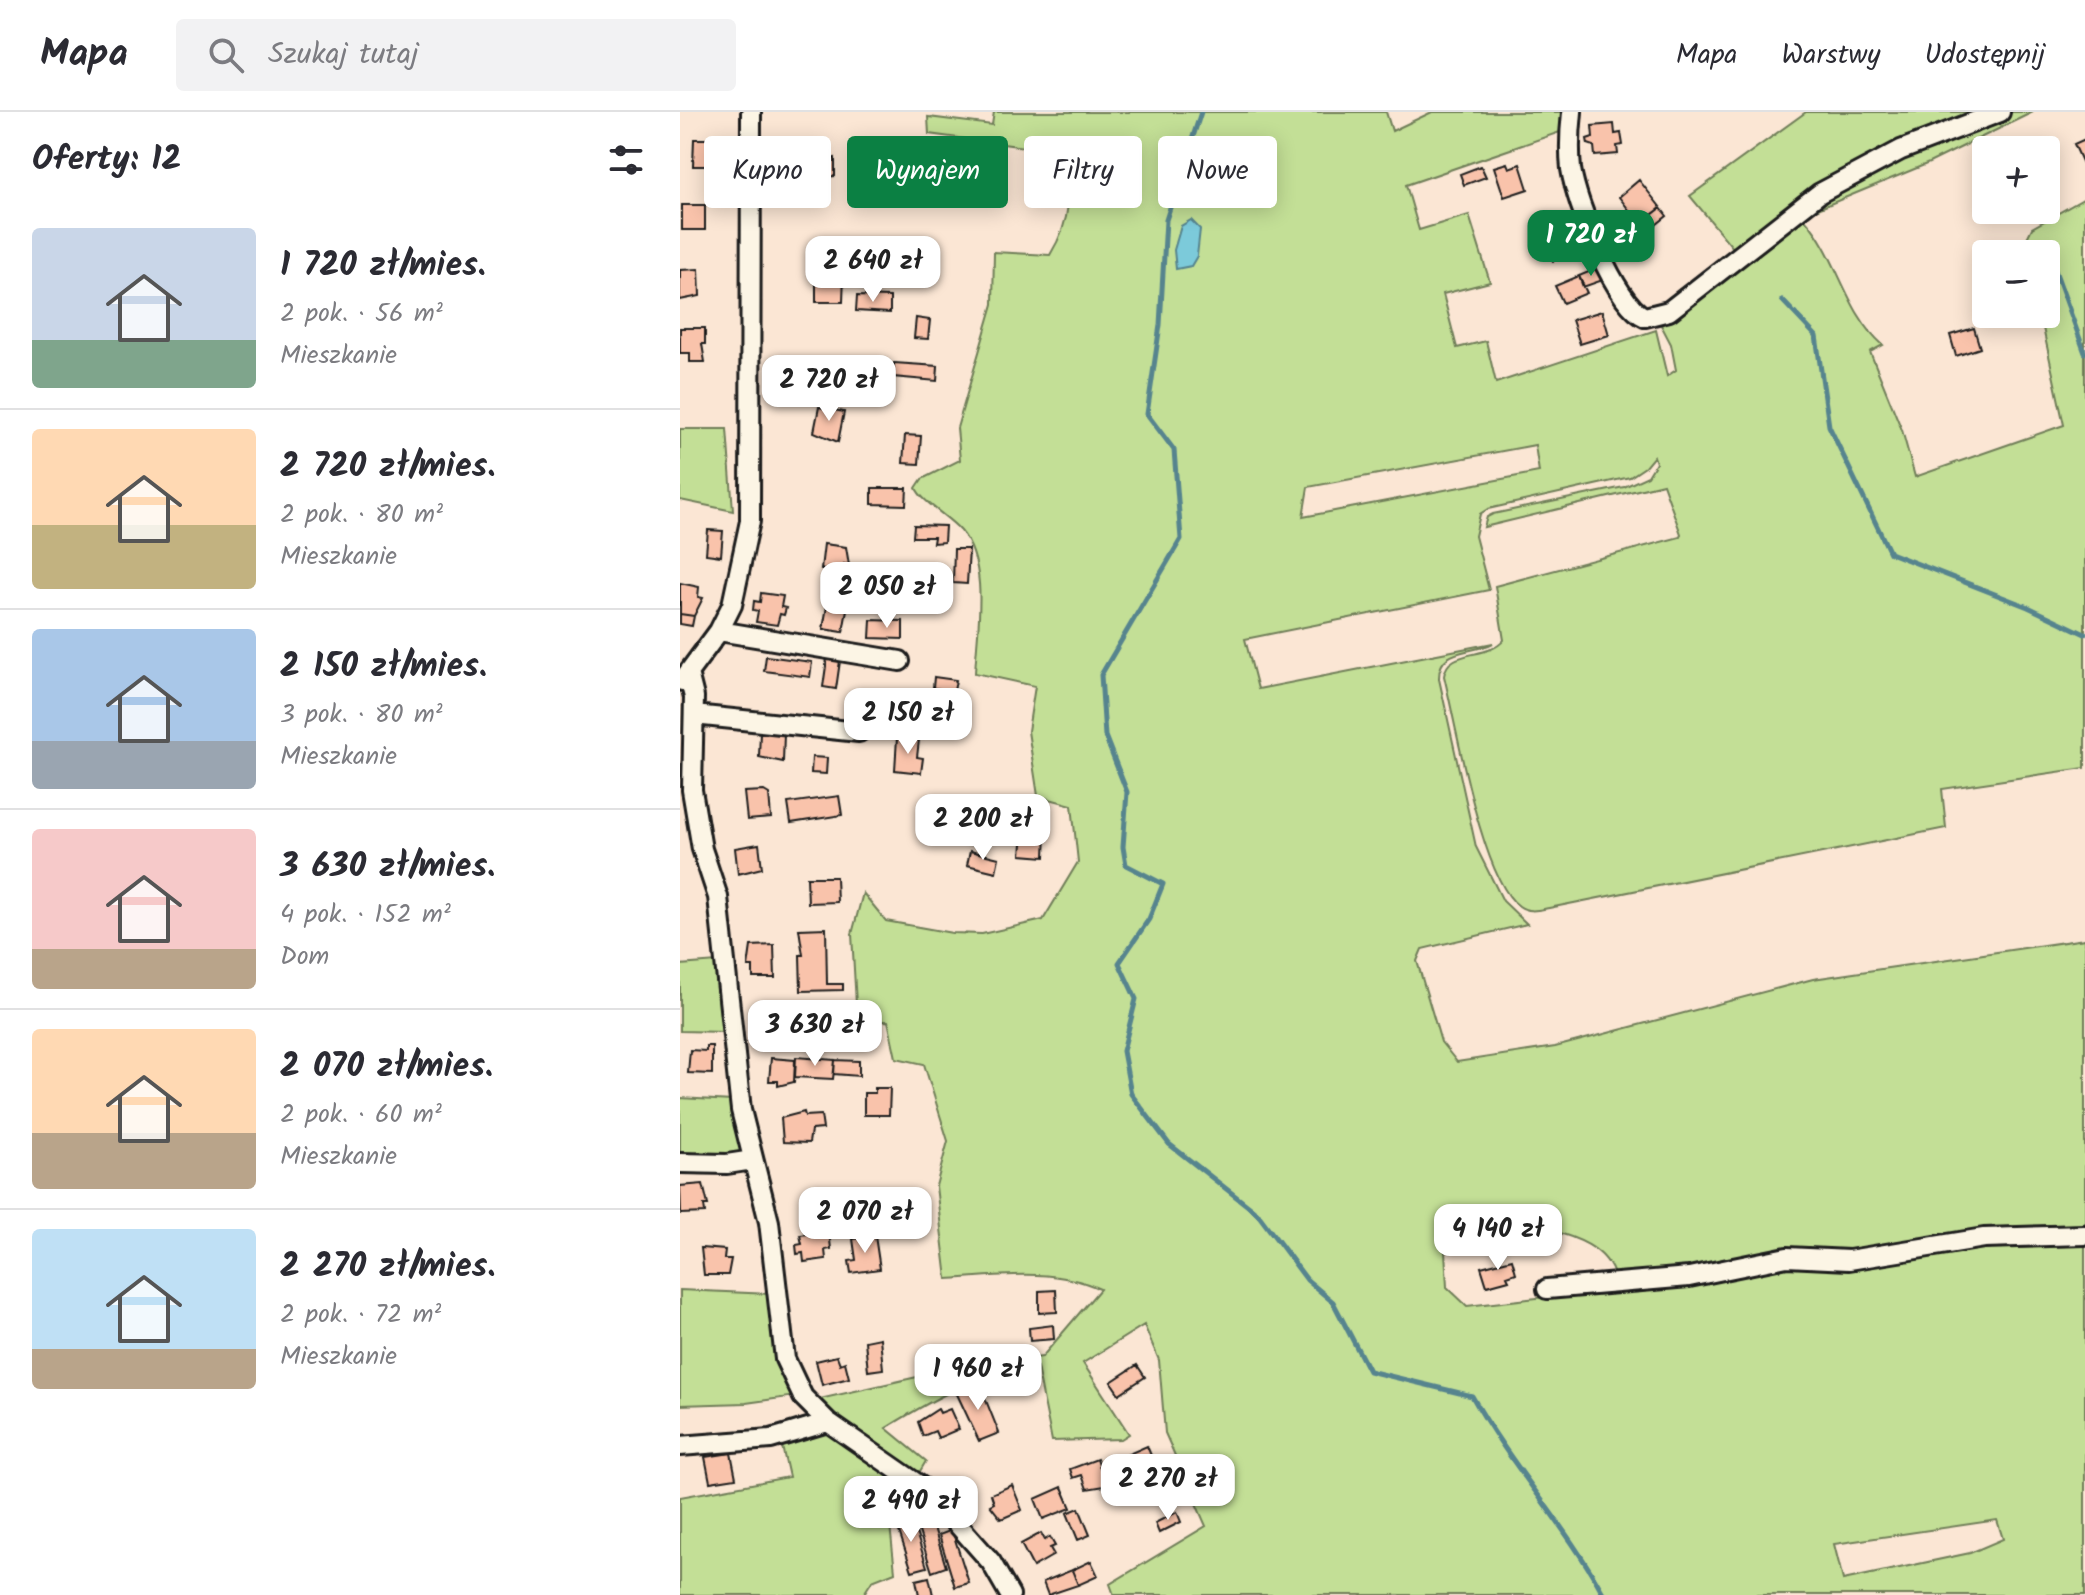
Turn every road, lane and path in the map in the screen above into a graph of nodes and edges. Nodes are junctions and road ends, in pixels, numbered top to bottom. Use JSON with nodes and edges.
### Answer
{"nodes":[{"id":1,"x":751,"y":112,"type":"edge"},
{"id":2,"x":1572,"y":112,"type":"edge"},
{"id":3,"x":2000,"y":112,"type":"edge"},
{"id":4,"x":719,"y":631,"type":"junction"},
{"id":5,"x":900,"y":661,"type":"dead end"},
{"id":6,"x":684,"y":678,"type":"edge"},
{"id":7,"x":694,"y":715,"type":"junction"},
{"id":8,"x":859,"y":732,"type":"dead end"},
{"id":9,"x":753,"y":1160,"type":"junction"},
{"id":10,"x":680,"y":1163,"type":"edge"},
{"id":11,"x":2085,"y":1235,"type":"edge"},
{"id":12,"x":1547,"y":1289,"type":"dead end"},
{"id":13,"x":828,"y":1422,"type":"junction"},
{"id":14,"x":680,"y":1446,"type":"edge"},
{"id":15,"x":1010,"y":1595,"type":"edge"}],
"edges":[{"from":1,"to":4,"type":"street"},
{"from":2,"to":3,"type":"street"},
{"from":4,"to":5,"type":"street"},
{"from":4,"to":6,"type":"street"},
{"from":6,"to":7,"type":"street"},
{"from":7,"to":8,"type":"street"},
{"from":7,"to":9,"type":"street"},
{"from":9,"to":10,"type":"street"},
{"from":9,"to":13,"type":"street"},
{"from":11,"to":12,"type":"street"},
{"from":13,"to":14,"type":"street"},
{"from":13,"to":15,"type":"street"}]}
